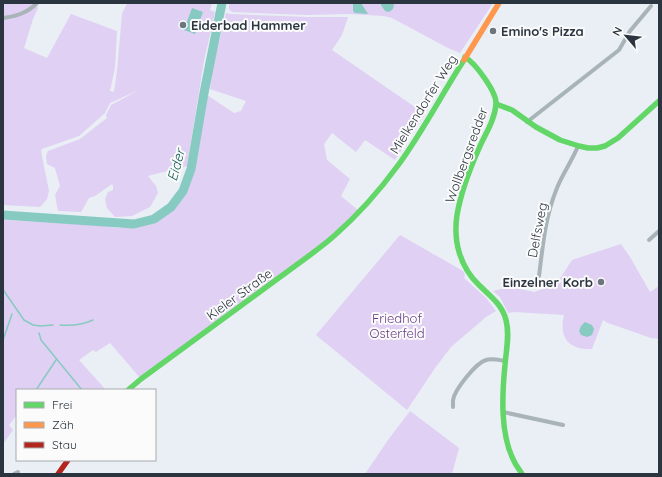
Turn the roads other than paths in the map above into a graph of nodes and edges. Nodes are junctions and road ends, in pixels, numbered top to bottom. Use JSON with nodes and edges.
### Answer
{"nodes":[{"id":1,"x":37,"y":3,"type":"edge"},
{"id":2,"x":498,"y":3,"type":"edge"},
{"id":3,"x":651,"y":6,"type":"dead end"},
{"id":4,"x":3,"y":18,"type":"edge"},
{"id":5,"x":465,"y":58,"type":"junction"},
{"id":6,"x":659,"y":101,"type":"edge"},
{"id":7,"x":496,"y":104,"type":"junction"},
{"id":8,"x":527,"y":122,"type":"junction"},
{"id":9,"x":578,"y":146,"type":"junction"},
{"id":10,"x":359,"y":211,"type":"joint"},
{"id":11,"x":659,"y":232,"type":"edge"},
{"id":12,"x":649,"y":240,"type":"dead end"},
{"id":13,"x":539,"y":276,"type":"dead end"},
{"id":14,"x":505,"y":361,"type":"junction"},
{"id":15,"x":129,"y":389,"type":"edge"},
{"id":16,"x":453,"y":406,"type":"dead end"},
{"id":17,"x":503,"y":412,"type":"junction"},
{"id":18,"x":563,"y":425,"type":"dead end"},
{"id":19,"x":67,"y":461,"type":"edge"},
{"id":20,"x":58,"y":474,"type":"edge"},
{"id":21,"x":522,"y":474,"type":"edge"}],
"edges":[{"from":1,"to":4,"type":"street"},
{"from":2,"to":5,"type":"street","name":"Mielkendorfer Weg"},
{"from":3,"to":8,"type":"street"},
{"from":5,"to":7,"type":"street"},
{"from":5,"to":10,"type":"street","name":"Mielkendorfer Weg"},
{"from":6,"to":9,"type":"street"},
{"from":7,"to":8,"type":"street"},
{"from":7,"to":14,"type":"street","name":"Wollbergsredder"},
{"from":8,"to":9,"type":"street"},
{"from":9,"to":13,"type":"street","name":"Delfsweg"},
{"from":10,"to":15,"type":"street","name":"Kieler Straße"},
{"from":11,"to":12,"type":"street"},
{"from":14,"to":16,"type":"street"},
{"from":14,"to":17,"type":"street","name":"Wollbergsredder"},
{"from":17,"to":18,"type":"street"},
{"from":17,"to":21,"type":"street","name":"Wollbergsredder"},
{"from":19,"to":20,"type":"street"}]}
